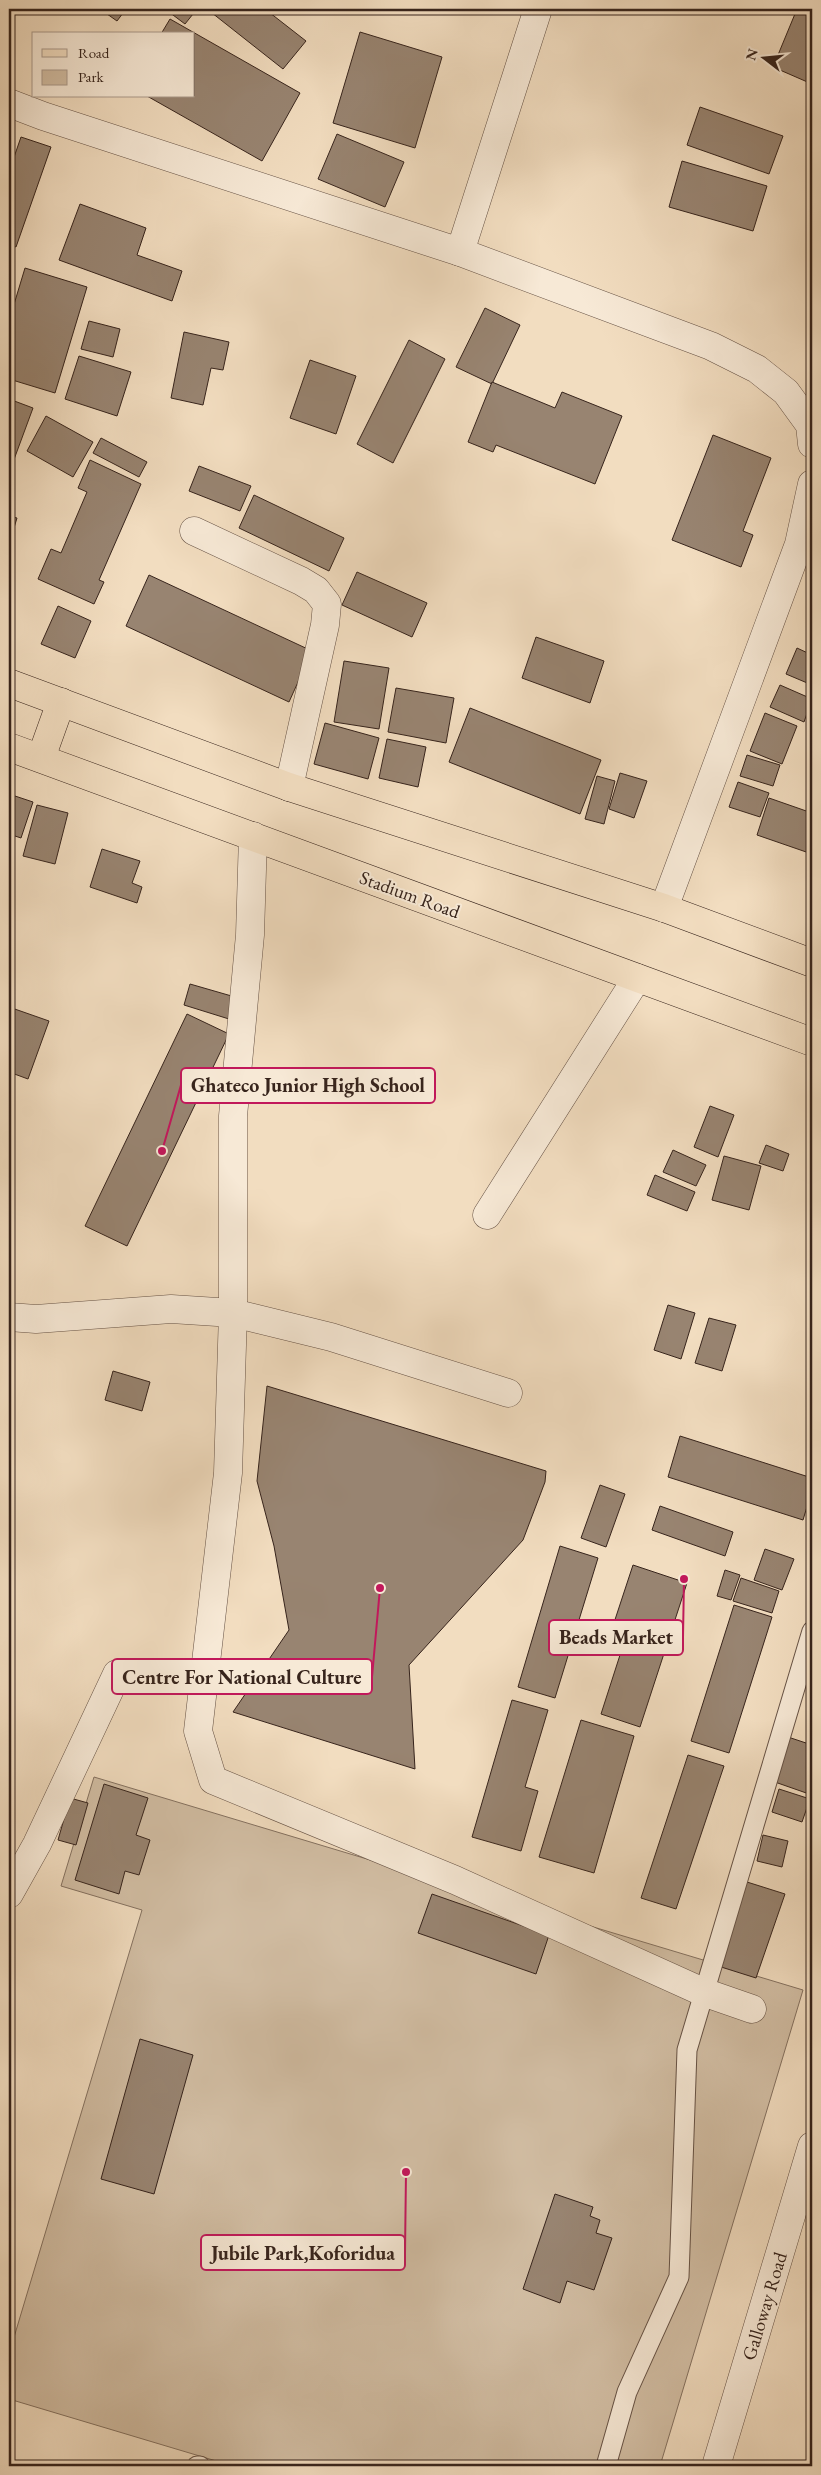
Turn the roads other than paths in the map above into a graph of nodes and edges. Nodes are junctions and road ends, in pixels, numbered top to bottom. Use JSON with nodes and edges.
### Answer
{"nodes":[{"id":1,"x":538,"y":9,"type":"edge"},
{"id":2,"x":9,"y":103,"type":"edge"},
{"id":3,"x":460,"y":252,"type":"junction"},
{"id":4,"x":812,"y":444,"type":"edge"},
{"id":5,"x":812,"y":484,"type":"edge"},
{"id":6,"x":194,"y":531,"type":"dead end"},
{"id":7,"x":9,"y":683,"type":"edge"},
{"id":8,"x":61,"y":702,"type":"junction"},
{"id":9,"x":9,"y":747,"type":"edge"},
{"id":10,"x":41,"y":758,"type":"junction"},
{"id":11,"x":289,"y":787,"type":"junction"},
{"id":12,"x":253,"y":836,"type":"junction"},
{"id":13,"x":664,"y":908,"type":"junction"},
{"id":14,"x":812,"y":963,"type":"edge"},
{"id":15,"x":637,"y":978,"type":"junction"},
{"id":16,"x":812,"y":1042,"type":"edge"},
{"id":17,"x":487,"y":1215,"type":"dead end"},
{"id":18,"x":233,"y":1314,"type":"junction"},
{"id":19,"x":9,"y":1317,"type":"edge"},
{"id":20,"x":508,"y":1393,"type":"dead end"},
{"id":21,"x":812,"y":1631,"type":"edge"},
{"id":22,"x":117,"y":1674,"type":"dead end"},
{"id":23,"x":9,"y":1894,"type":"edge"},
{"id":24,"x":704,"y":1992,"type":"junction"},
{"id":25,"x":752,"y":2009,"type":"dead end"},
{"id":26,"x":812,"y":2146,"type":"edge"},
{"id":27,"x":606,"y":2466,"type":"edge"},
{"id":28,"x":716,"y":2466,"type":"edge"}],
"edges":[{"from":1,"to":3,"type":"street"},
{"from":2,"to":3,"type":"street"},
{"from":3,"to":4,"type":"street"},
{"from":5,"to":13,"type":"street"},
{"from":6,"to":11,"type":"street"},
{"from":7,"to":8,"type":"main road"},
{"from":8,"to":10,"type":"main road"},
{"from":8,"to":11,"type":"main road"},
{"from":9,"to":10,"type":"main road","name":"Stadium Road"},
{"from":10,"to":12,"type":"main road","name":"Stadium Road"},
{"from":11,"to":13,"type":"main road"},
{"from":12,"to":15,"type":"main road","name":"Stadium Road"},
{"from":12,"to":18,"type":"street"},
{"from":13,"to":14,"type":"main road"},
{"from":15,"to":16,"type":"main road","name":"Stadium Road"},
{"from":15,"to":17,"type":"street"},
{"from":18,"to":19,"type":"street"},
{"from":18,"to":20,"type":"street"},
{"from":18,"to":24,"type":"street"},
{"from":21,"to":24,"type":"lane"},
{"from":22,"to":23,"type":"street"},
{"from":24,"to":25,"type":"street"},
{"from":24,"to":27,"type":"lane"},
{"from":26,"to":28,"type":"street","name":"Galloway Road"}]}
